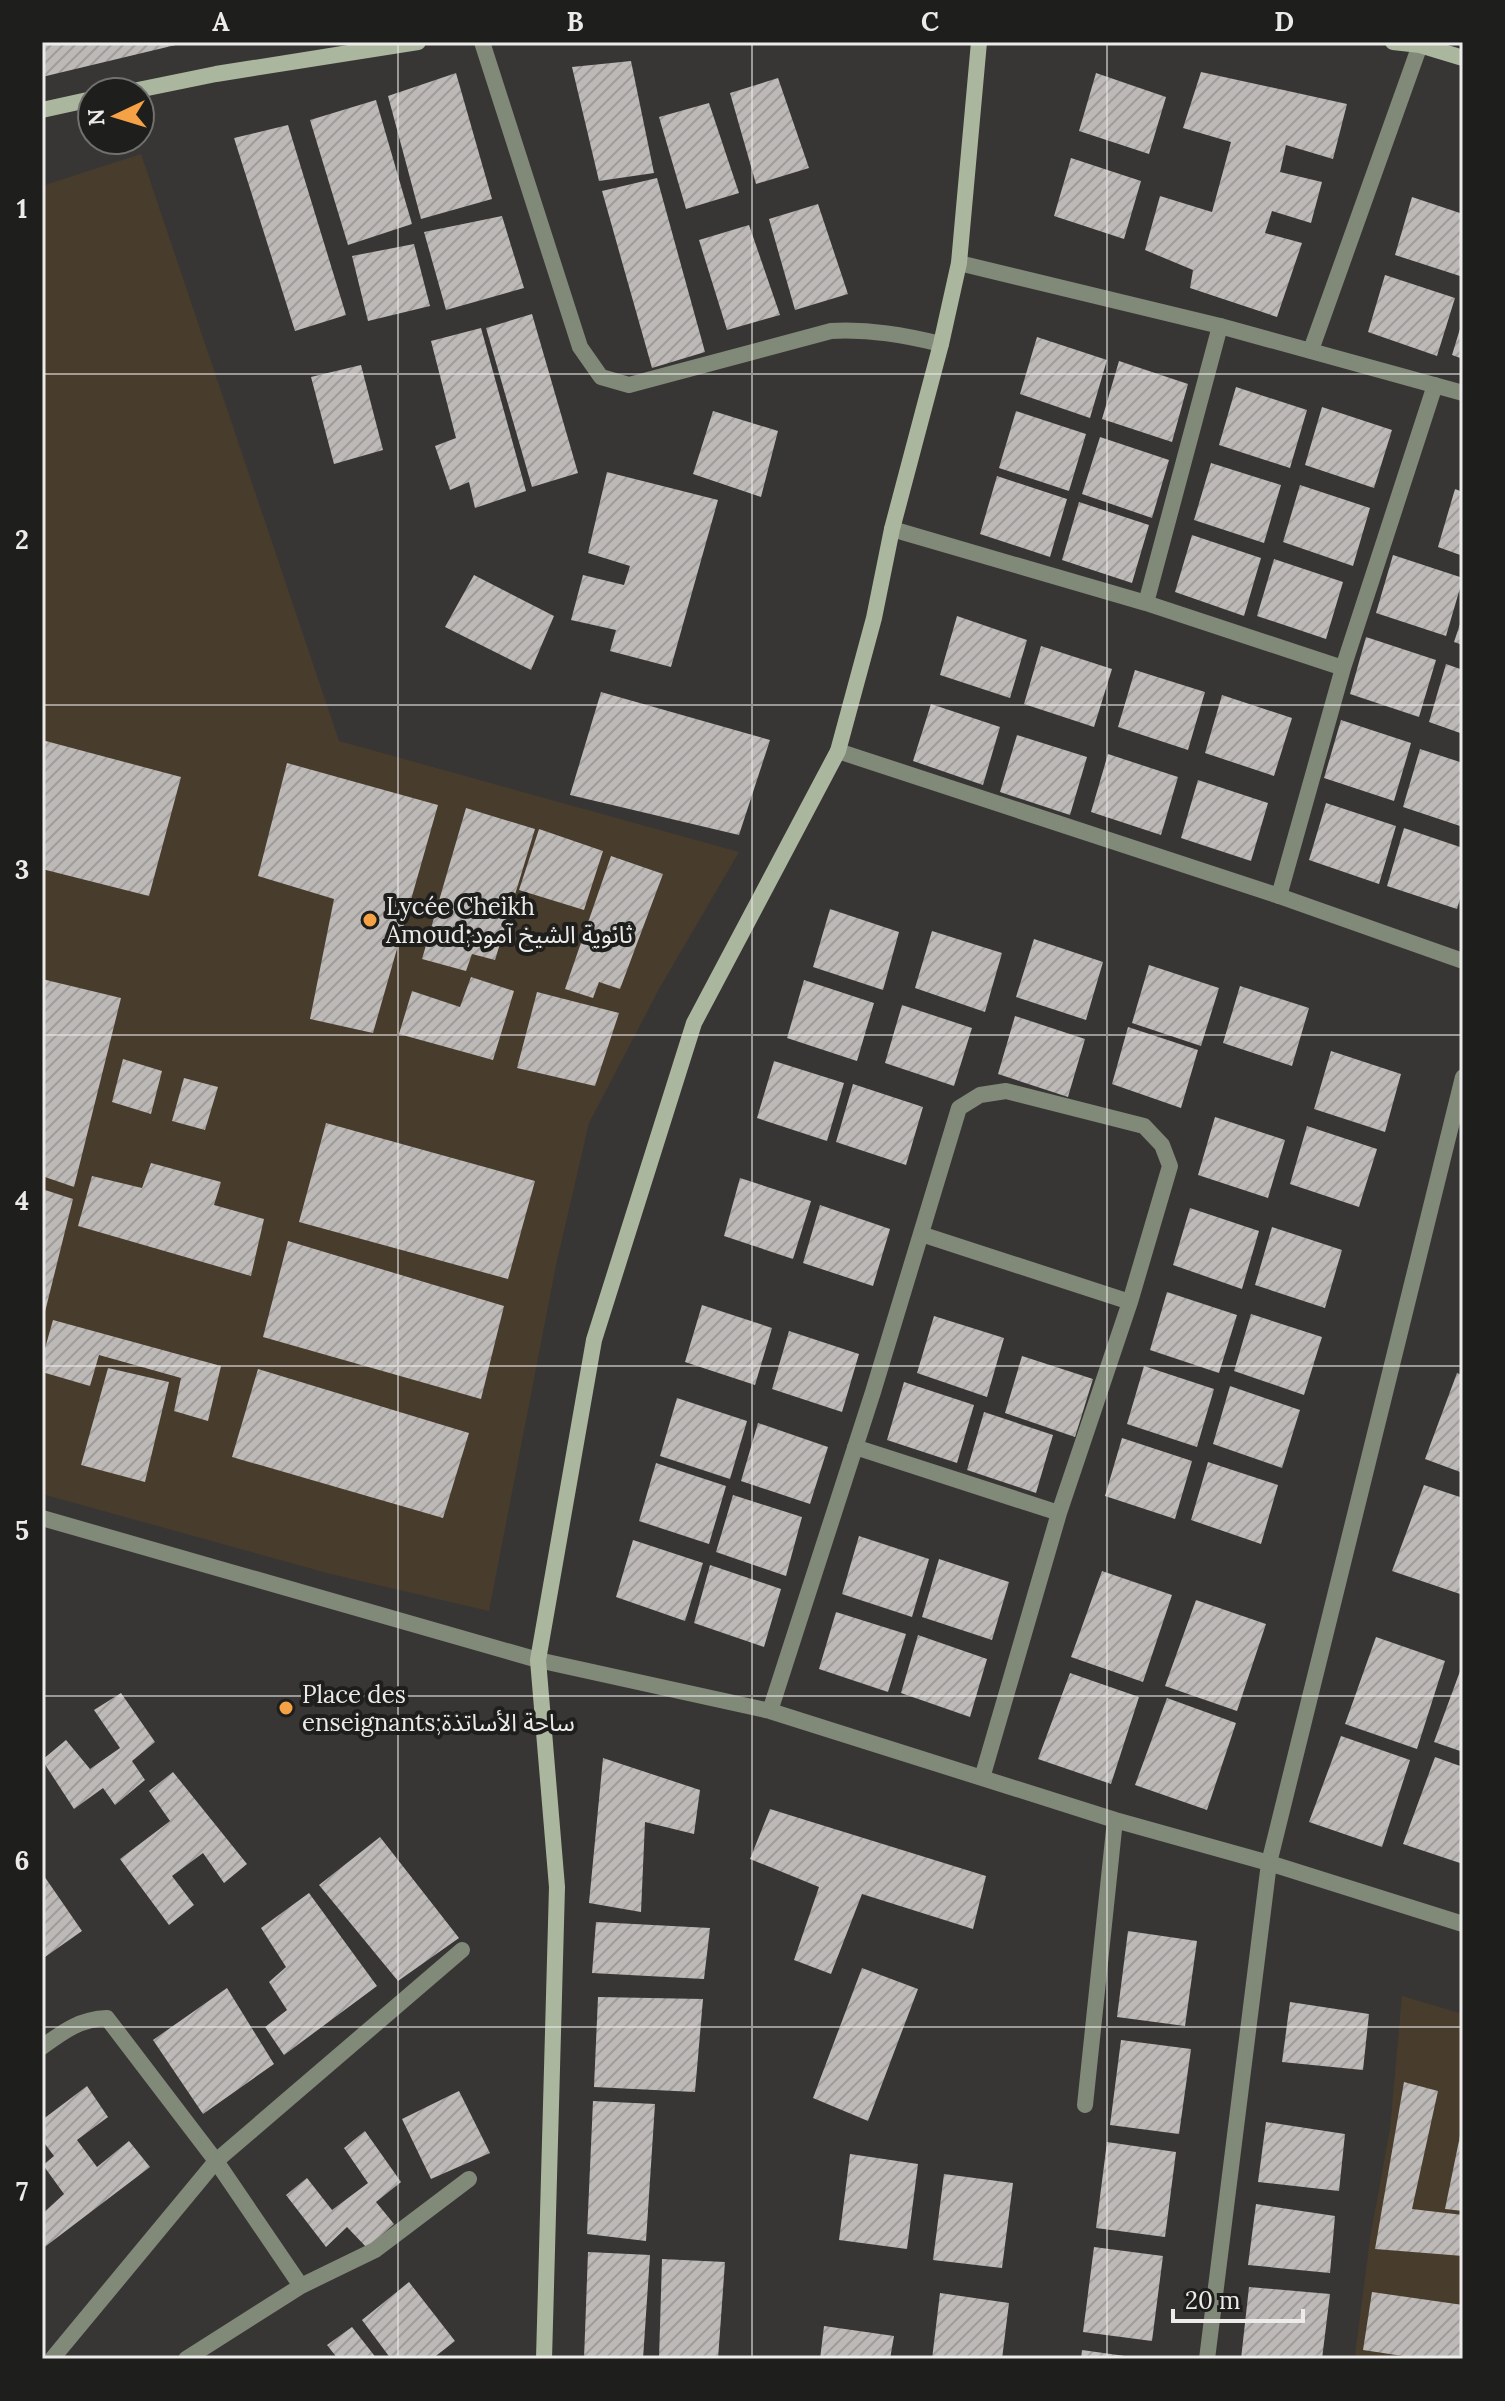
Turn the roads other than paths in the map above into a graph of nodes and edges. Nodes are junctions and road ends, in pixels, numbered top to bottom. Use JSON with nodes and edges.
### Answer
{"nodes":[{"id":1,"x":418,"y":42,"type":"edge"},
{"id":2,"x":482,"y":42,"type":"edge"},
{"id":3,"x":979,"y":42,"type":"edge"},
{"id":4,"x":1393,"y":42,"type":"edge"},
{"id":5,"x":1420,"y":45,"type":"junction"},
{"id":6,"x":1463,"y":58,"type":"edge"},
{"id":7,"x":156,"y":86,"type":"edge"},
{"id":8,"x":76,"y":103,"type":"edge"},
{"id":9,"x":42,"y":110,"type":"edge"},
{"id":10,"x":959,"y":263,"type":"junction"},
{"id":11,"x":1220,"y":326,"type":"junction"},
{"id":12,"x":941,"y":344,"type":"junction"},
{"id":13,"x":1311,"y":350,"type":"junction"},
{"id":14,"x":1435,"y":385,"type":"junction"},
{"id":15,"x":1463,"y":393,"type":"edge"},
{"id":16,"x":892,"y":529,"type":"junction"},
{"id":17,"x":1146,"y":603,"type":"junction"},
{"id":18,"x":1343,"y":668,"type":"junction"},
{"id":19,"x":838,"y":751,"type":"junction"},
{"id":20,"x":1279,"y":896,"type":"junction"},
{"id":21,"x":1463,"y":961,"type":"edge"},
{"id":22,"x":1463,"y":1077,"type":"edge"},
{"id":23,"x":921,"y":1234,"type":"junction"},
{"id":24,"x":1130,"y":1302,"type":"junction"},
{"id":25,"x":855,"y":1447,"type":"junction"},
{"id":26,"x":1059,"y":1513,"type":"junction"},
{"id":27,"x":42,"y":1518,"type":"edge"},
{"id":28,"x":538,"y":1660,"type":"junction"},
{"id":29,"x":770,"y":1711,"type":"junction"},
{"id":30,"x":982,"y":1778,"type":"junction"},
{"id":31,"x":1115,"y":1820,"type":"junction"},
{"id":32,"x":1269,"y":1863,"type":"junction"},
{"id":33,"x":1463,"y":1924,"type":"edge"},
{"id":34,"x":462,"y":1950,"type":"dead end"},
{"id":35,"x":42,"y":2047,"type":"edge"},
{"id":36,"x":1085,"y":2105,"type":"dead end"},
{"id":37,"x":216,"y":2161,"type":"junction"},
{"id":38,"x":469,"y":2179,"type":"dead end"},
{"id":39,"x":301,"y":2286,"type":"junction"},
{"id":40,"x":52,"y":2359,"type":"edge"},
{"id":41,"x":186,"y":2359,"type":"edge"},
{"id":42,"x":544,"y":2359,"type":"edge"},
{"id":43,"x":1207,"y":2359,"type":"edge"}],
"edges":[{"from":1,"to":7,"type":"street"},
{"from":2,"to":12,"type":"street"},
{"from":3,"to":10,"type":"street"},
{"from":4,"to":5,"type":"street"},
{"from":5,"to":6,"type":"street"},
{"from":5,"to":13,"type":"street"},
{"from":8,"to":9,"type":"street"},
{"from":10,"to":11,"type":"street"},
{"from":10,"to":12,"type":"street"},
{"from":11,"to":13,"type":"street"},
{"from":11,"to":17,"type":"street"},
{"from":12,"to":16,"type":"street"},
{"from":13,"to":14,"type":"street"},
{"from":14,"to":15,"type":"street"},
{"from":14,"to":18,"type":"street"},
{"from":16,"to":17,"type":"street"},
{"from":16,"to":19,"type":"street"},
{"from":17,"to":18,"type":"street"},
{"from":18,"to":20,"type":"street"},
{"from":19,"to":20,"type":"street"},
{"from":19,"to":28,"type":"street"},
{"from":20,"to":21,"type":"street"},
{"from":22,"to":32,"type":"street"},
{"from":23,"to":24,"type":"street"},
{"from":23,"to":24,"type":"street"},
{"from":23,"to":25,"type":"street"},
{"from":24,"to":26,"type":"street"},
{"from":25,"to":26,"type":"street"},
{"from":25,"to":29,"type":"street"},
{"from":26,"to":30,"type":"street"},
{"from":27,"to":28,"type":"street"},
{"from":28,"to":29,"type":"street"},
{"from":28,"to":42,"type":"street"},
{"from":29,"to":30,"type":"street"},
{"from":30,"to":31,"type":"street"},
{"from":31,"to":32,"type":"street"},
{"from":31,"to":36,"type":"street"},
{"from":32,"to":33,"type":"street"},
{"from":32,"to":43,"type":"street"},
{"from":34,"to":37,"type":"street"},
{"from":35,"to":37,"type":"street"},
{"from":37,"to":39,"type":"street"},
{"from":37,"to":40,"type":"street"},
{"from":38,"to":39,"type":"street"},
{"from":39,"to":41,"type":"street"}]}
